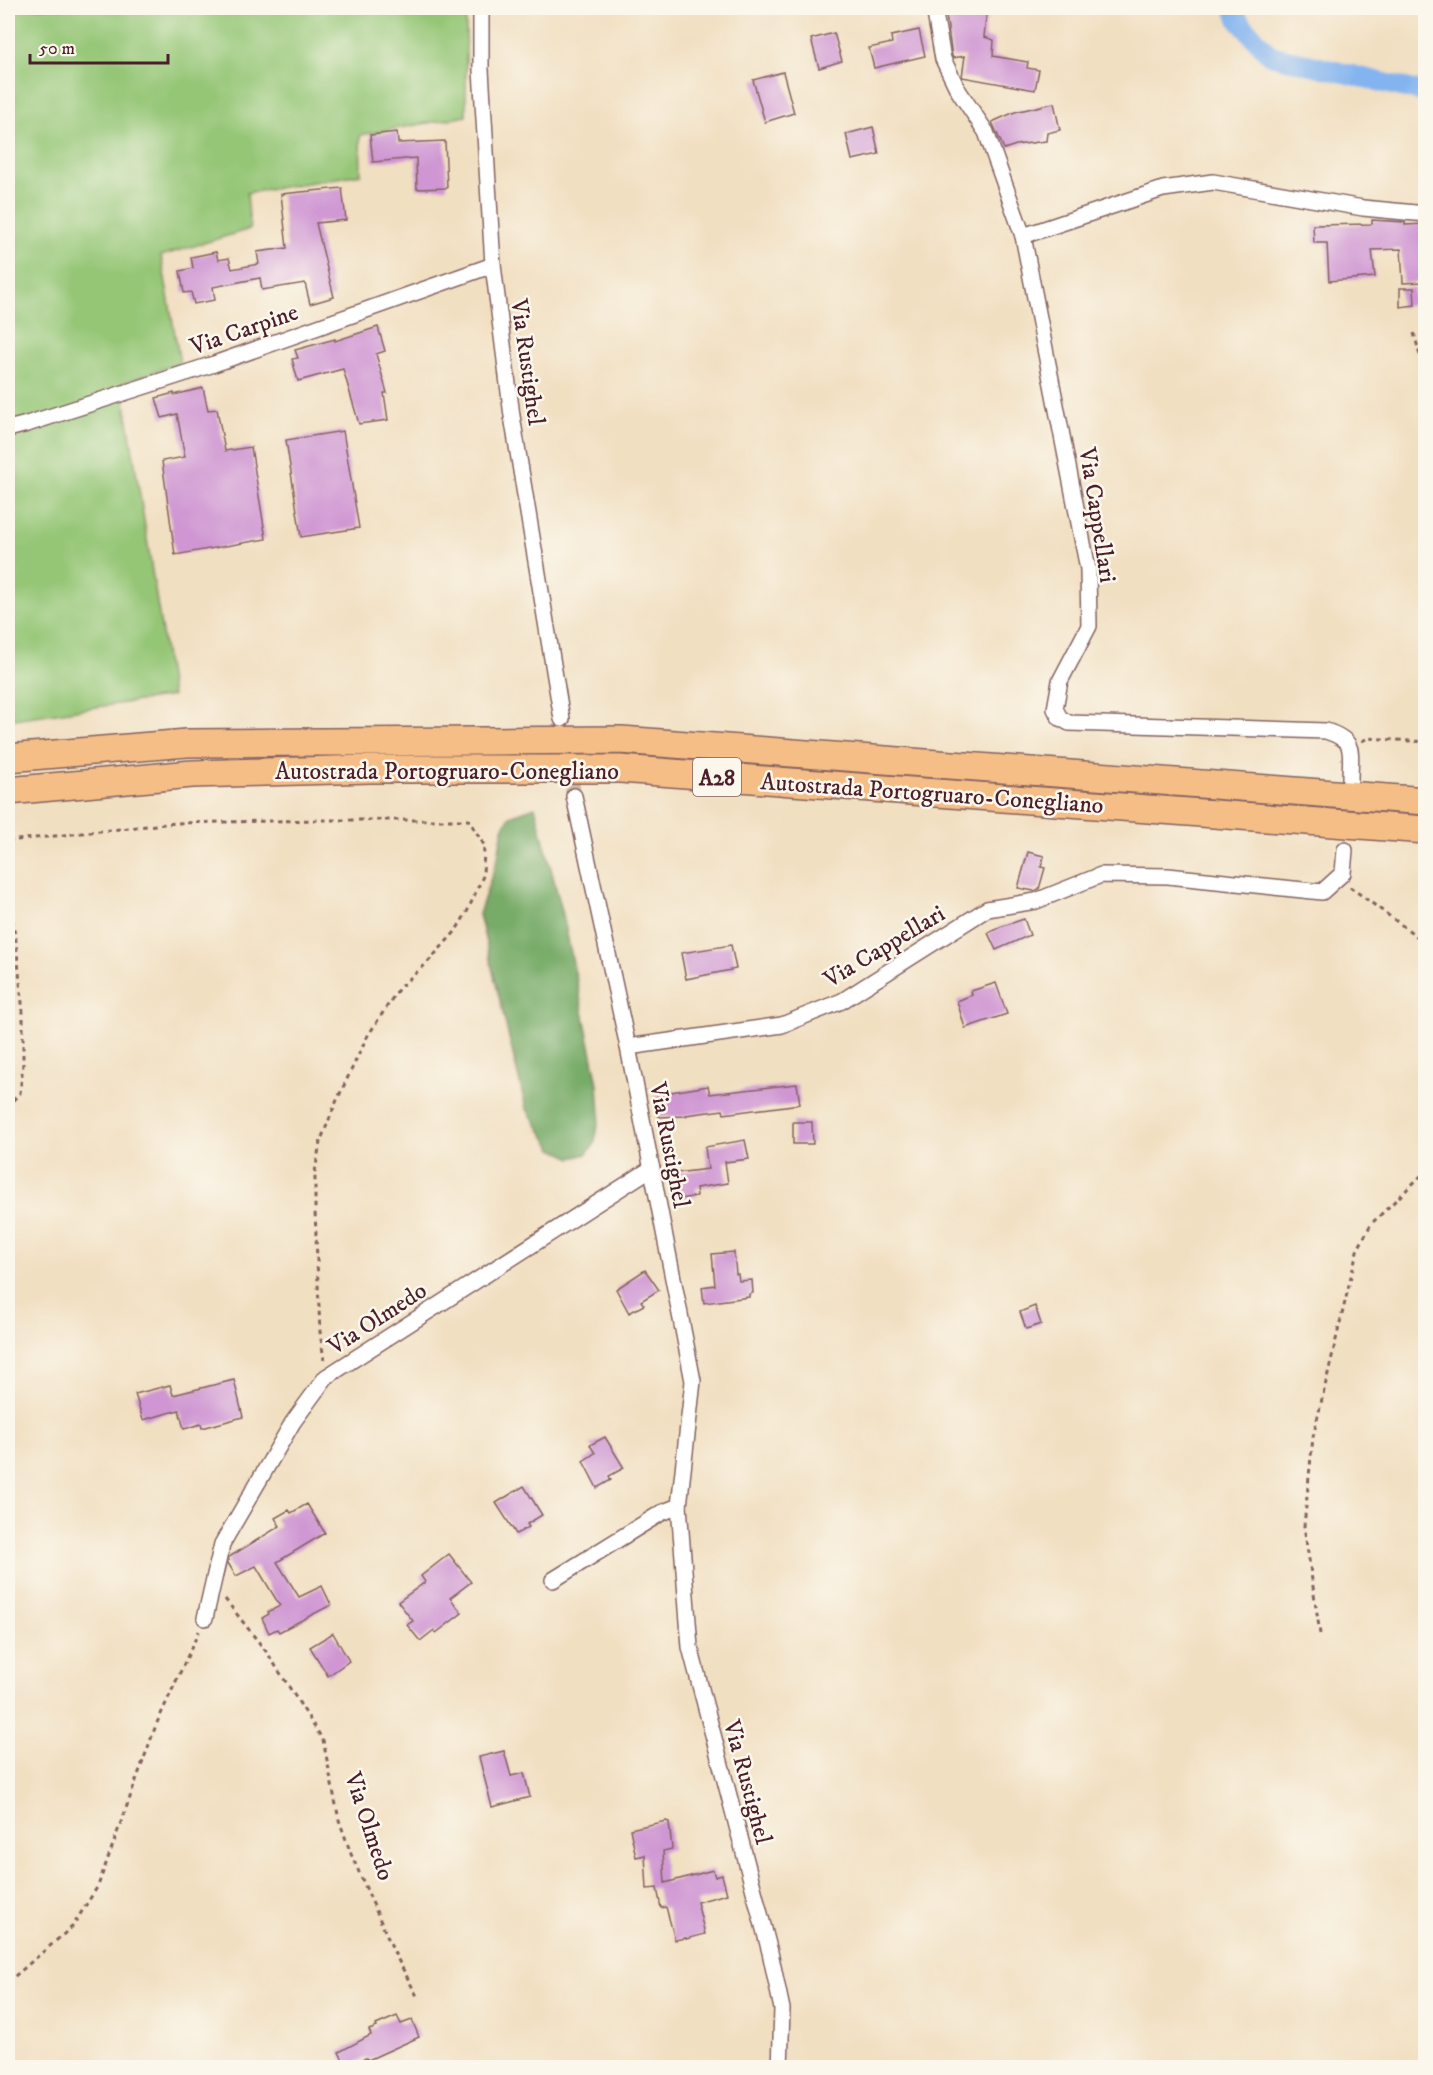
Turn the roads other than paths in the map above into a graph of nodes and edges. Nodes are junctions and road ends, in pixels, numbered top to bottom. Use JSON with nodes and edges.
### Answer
{"nodes":[{"id":1,"x":481,"y":8,"type":"edge"},
{"id":2,"x":934,"y":8,"type":"edge"},
{"id":3,"x":1425,"y":214,"type":"edge"},
{"id":4,"x":1023,"y":236,"type":"junction"},
{"id":5,"x":493,"y":265,"type":"junction"},
{"id":6,"x":8,"y":429,"type":"edge"},
{"id":7,"x":562,"y":719,"type":"tunnel mouth"},
{"id":8,"x":8,"y":758,"type":"edge"},
{"id":9,"x":1350,"y":780,"type":"dead end"},
{"id":10,"x":8,"y":791,"type":"edge"},
{"id":11,"x":574,"y":796,"type":"tunnel mouth"},
{"id":12,"x":1425,"y":801,"type":"edge"},
{"id":13,"x":1425,"y":830,"type":"edge"},
{"id":14,"x":1344,"y":850,"type":"dead end"},
{"id":15,"x":628,"y":1047,"type":"junction"},
{"id":16,"x":652,"y":1168,"type":"junction"},
{"id":17,"x":679,"y":1506,"type":"junction"},
{"id":18,"x":553,"y":1580,"type":"dead end"},
{"id":19,"x":205,"y":1618,"type":"road end"},
{"id":20,"x":780,"y":2067,"type":"edge"}],
"edges":[{"from":1,"to":5,"type":"street","name":"Via Rustighel"},
{"from":2,"to":4,"type":"street","name":"Via Cappellari"},
{"from":3,"to":4,"type":"street"},
{"from":4,"to":9,"type":"street","name":"Via Cappellari"},
{"from":5,"to":6,"type":"street","name":"Via Carpine"},
{"from":5,"to":7,"type":"street","name":"Via Rustighel"},
{"from":8,"to":12,"type":"highway","name":"Autostrada Portogruaro-Conegliano","number":"A28"},
{"from":10,"to":13,"type":"highway","name":"Autostrada Portogruaro-Conegliano","number":"A28"},
{"from":11,"to":15,"type":"street","name":"Via Rustighel"},
{"from":14,"to":15,"type":"street","name":"Via Cappellari"},
{"from":15,"to":16,"type":"street","name":"Via Rustighel"},
{"from":16,"to":17,"type":"street","name":"Via Rustighel"},
{"from":16,"to":19,"type":"street","name":"Via Olmedo"},
{"from":17,"to":18,"type":"street"},
{"from":17,"to":20,"type":"street","name":"Via Rustighel"}]}
